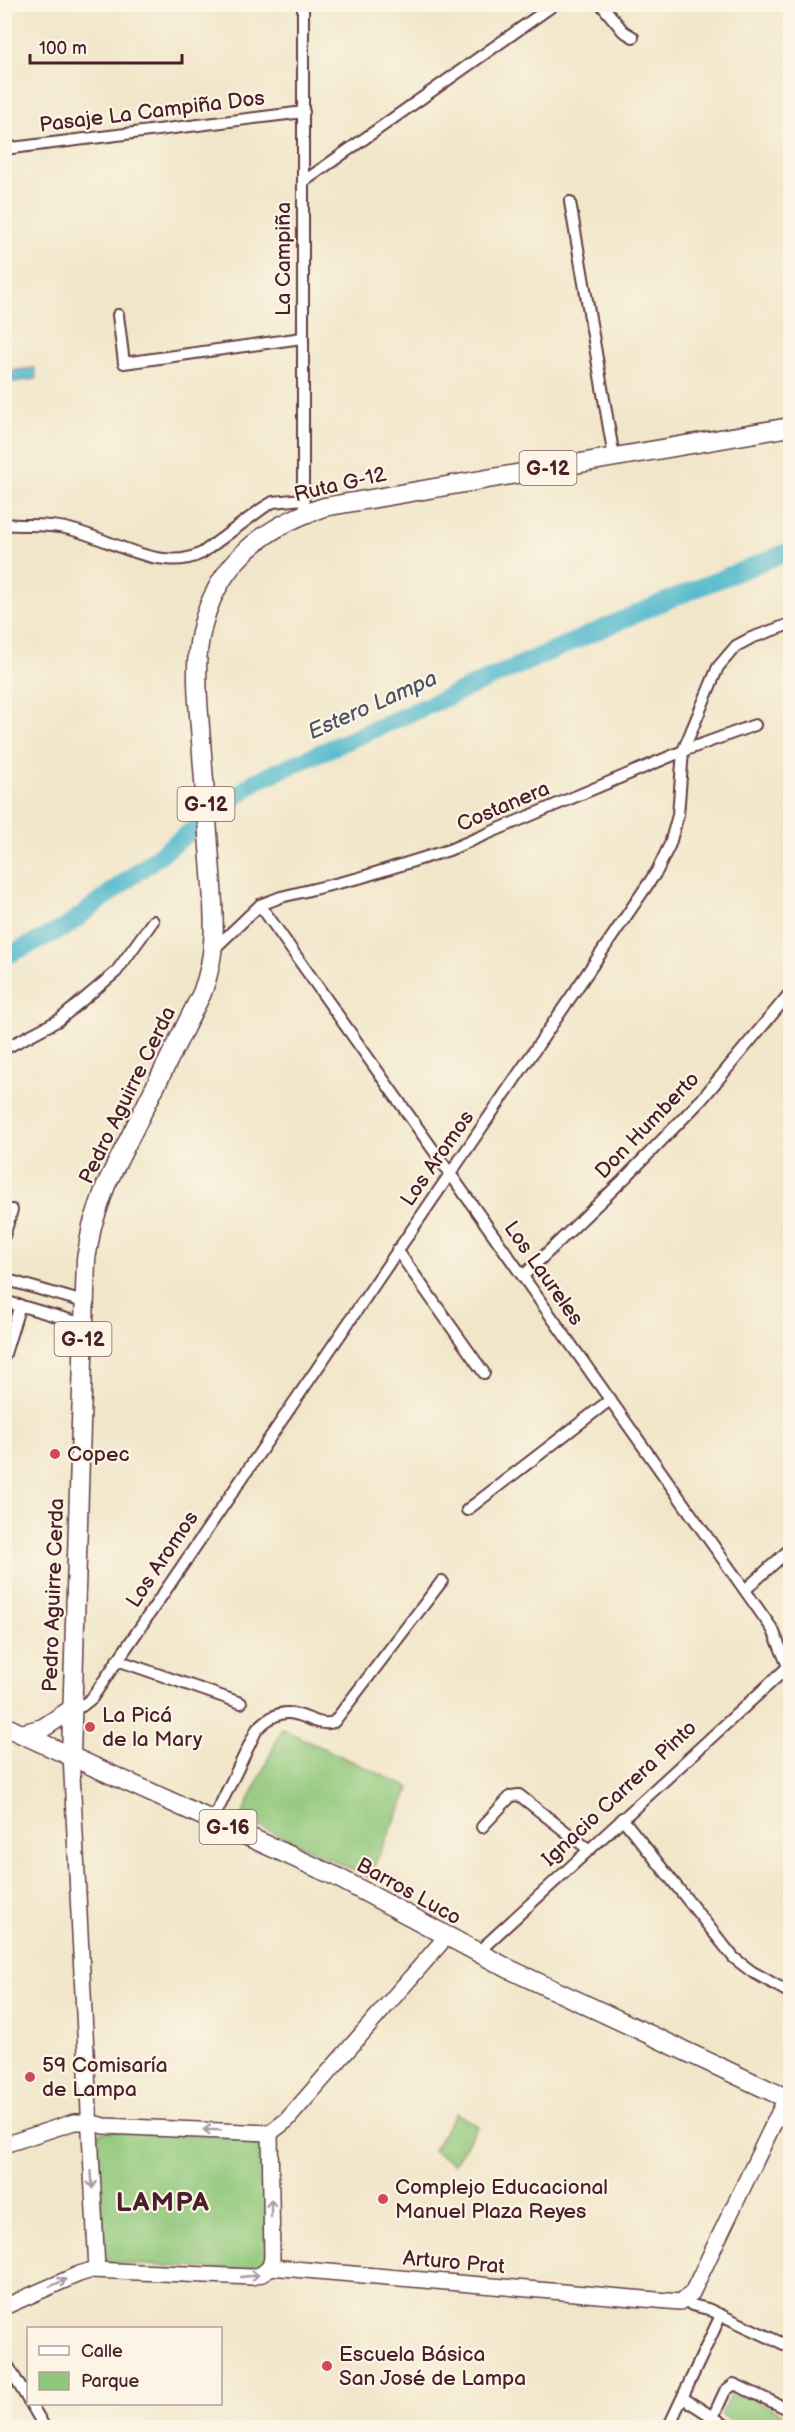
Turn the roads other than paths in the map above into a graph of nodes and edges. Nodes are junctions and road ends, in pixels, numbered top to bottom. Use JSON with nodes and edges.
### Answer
{"nodes":[{"id":1,"x":303,"y":4,"type":"edge"},
{"id":2,"x":555,"y":4,"type":"edge"},
{"id":3,"x":601,"y":4,"type":"edge"},
{"id":4,"x":633,"y":37,"type":"dead end"},
{"id":5,"x":304,"y":112,"type":"junction"},
{"id":6,"x":4,"y":149,"type":"edge"},
{"id":7,"x":303,"y":182,"type":"junction"},
{"id":8,"x":570,"y":202,"type":"dead end"},
{"id":9,"x":118,"y":315,"type":"dead end"},
{"id":10,"x":302,"y":338,"type":"junction"},
{"id":11,"x":790,"y":427,"type":"edge"},
{"id":12,"x":614,"y":457,"type":"junction"},
{"id":13,"x":305,"y":506,"type":"junction"},
{"id":14,"x":4,"y":524,"type":"edge"},
{"id":15,"x":790,"y":624,"type":"edge"},
{"id":16,"x":755,"y":725,"type":"dead end"},
{"id":17,"x":683,"y":751,"type":"junction"},
{"id":18,"x":260,"y":905,"type":"junction"},
{"id":19,"x":153,"y":921,"type":"dead end"},
{"id":20,"x":214,"y":949,"type":"junction"},
{"id":21,"x":790,"y":993,"type":"edge"},
{"id":22,"x":4,"y":1049,"type":"edge"},
{"id":23,"x":450,"y":1174,"type":"junction"},
{"id":24,"x":12,"y":1210,"type":"dead end"},
{"id":25,"x":4,"y":1236,"type":"edge"},
{"id":26,"x":397,"y":1250,"type":"junction"},
{"id":27,"x":523,"y":1276,"type":"junction"},
{"id":28,"x":4,"y":1279,"type":"edge"},
{"id":29,"x":36,"y":1288,"type":"junction"},
{"id":30,"x":4,"y":1301,"type":"edge"},
{"id":31,"x":84,"y":1302,"type":"junction"},
{"id":32,"x":25,"y":1307,"type":"junction"},
{"id":33,"x":84,"y":1324,"type":"junction"},
{"id":34,"x":4,"y":1358,"type":"edge"},
{"id":35,"x":484,"y":1373,"type":"dead end"},
{"id":36,"x":606,"y":1403,"type":"junction"},
{"id":37,"x":467,"y":1510,"type":"dead end"},
{"id":38,"x":790,"y":1549,"type":"edge"},
{"id":39,"x":442,"y":1581,"type":"dead end"},
{"id":40,"x":745,"y":1590,"type":"junction"},
{"id":41,"x":117,"y":1660,"type":"junction"},
{"id":42,"x":790,"y":1668,"type":"edge"},
{"id":43,"x":241,"y":1703,"type":"dead end"},
{"id":44,"x":72,"y":1709,"type":"junction"},
{"id":45,"x":4,"y":1726,"type":"edge"},
{"id":46,"x":22,"y":1734,"type":"junction"},
{"id":47,"x":71,"y":1755,"type":"junction"},
{"id":48,"x":622,"y":1818,"type":"junction"},
{"id":49,"x":213,"y":1820,"type":"junction"},
{"id":50,"x":482,"y":1827,"type":"dead end"},
{"id":51,"x":588,"y":1849,"type":"junction"},
{"id":52,"x":447,"y":1937,"type":"junction"},
{"id":53,"x":477,"y":1953,"type":"junction"},
{"id":54,"x":790,"y":1993,"type":"edge"},
{"id":55,"x":788,"y":2099,"type":"edge"},
{"id":56,"x":89,"y":2122,"type":"junction"},
{"id":57,"x":270,"y":2133,"type":"junction"},
{"id":58,"x":4,"y":2145,"type":"edge"},
{"id":59,"x":270,"y":2266,"type":"junction"},
{"id":60,"x":98,"y":2270,"type":"junction"},
{"id":61,"x":685,"y":2300,"type":"junction"},
{"id":62,"x":4,"y":2307,"type":"edge"},
{"id":63,"x":721,"y":2315,"type":"junction"},
{"id":64,"x":790,"y":2347,"type":"edge"},
{"id":65,"x":4,"y":2359,"type":"edge"},
{"id":66,"x":27,"y":2398,"type":"edge"},
{"id":67,"x":683,"y":2398,"type":"junction"},
{"id":68,"x":32,"y":2405,"type":"edge"},
{"id":69,"x":790,"y":2410,"type":"edge"},
{"id":70,"x":713,"y":2417,"type":"junction"},
{"id":71,"x":45,"y":2427,"type":"edge"},
{"id":72,"x":668,"y":2427,"type":"edge"},
{"id":73,"x":730,"y":2427,"type":"edge"}],
"edges":[{"from":1,"to":5,"type":"street","name":"La Campiña"},
{"from":2,"to":7,"type":"street"},
{"from":3,"to":4,"type":"street"},
{"from":5,"to":6,"type":"street","name":"Pasaje La Campiña Dos"},
{"from":5,"to":7,"type":"street","name":"La Campiña"},
{"from":7,"to":10,"type":"street","name":"La Campiña"},
{"from":8,"to":12,"type":"street"},
{"from":9,"to":10,"type":"street"},
{"from":10,"to":13,"type":"street","name":"La Campiña"},
{"from":11,"to":12,"type":"main road","name":"Ruta G-12","number":"G-12"},
{"from":12,"to":13,"type":"main road","name":"Ruta G-12","number":"G-12"},
{"from":13,"to":14,"type":"street"},
{"from":13,"to":20,"type":"main road","name":"Ruta G-12","number":"G-12"},
{"from":15,"to":17,"type":"street","name":"Los Aromos"},
{"from":16,"to":17,"type":"street","name":"Costanera"},
{"from":17,"to":18,"type":"street","name":"Costanera"},
{"from":17,"to":23,"type":"street","name":"Los Aromos"},
{"from":18,"to":20,"type":"street"},
{"from":18,"to":23,"type":"street","name":"Los Laureles"},
{"from":19,"to":22,"type":"street"},
{"from":20,"to":31,"type":"main road","name":"Pedro Aguirre Cerda","number":"G-12"},
{"from":21,"to":27,"type":"street","name":"Don Humberto"},
{"from":23,"to":26,"type":"street","name":"Los Aromos"},
{"from":23,"to":27,"type":"street","name":"Los Laureles"},
{"from":24,"to":25,"type":"street"},
{"from":26,"to":35,"type":"street"},
{"from":26,"to":41,"type":"street","name":"Los Aromos"},
{"from":27,"to":36,"type":"street","name":"Los Laureles"},
{"from":28,"to":29,"type":"street"},
{"from":29,"to":31,"type":"street"},
{"from":29,"to":32,"type":"street"},
{"from":30,"to":32,"type":"street"},
{"from":31,"to":33,"type":"main road","name":"Pedro Aguirre Cerda","number":"G-12"},
{"from":32,"to":33,"type":"street"},
{"from":32,"to":34,"type":"street"},
{"from":33,"to":44,"type":"main road","name":"Pedro Aguirre Cerda","number":"G-12"},
{"from":36,"to":37,"type":"street"},
{"from":36,"to":40,"type":"street","name":"Los Laureles"},
{"from":38,"to":40,"type":"street"},
{"from":39,"to":49,"type":"street"},
{"from":40,"to":42,"type":"street","name":"Los Laureles"},
{"from":41,"to":43,"type":"street"},
{"from":41,"to":44,"type":"street","name":"Los Aromos"},
{"from":42,"to":48,"type":"street","name":"Ignacio Carrera Pinto"},
{"from":44,"to":46,"type":"main road"},
{"from":44,"to":47,"type":"main road","name":"Pedro Aguirre Cerda","number":"G-12"},
{"from":45,"to":46,"type":"main road","name":"Barros Luco","number":"G-16"},
{"from":46,"to":47,"type":"main road","name":"Barros Luco","number":"G-16"},
{"from":47,"to":49,"type":"main road","name":"Barros Luco","number":"G-16"},
{"from":47,"to":56,"type":"main road","name":"Pedro Aguirre Cerda"},
{"from":48,"to":51,"type":"street","name":"Ignacio Carrera Pinto"},
{"from":48,"to":54,"type":"street"},
{"from":49,"to":52,"type":"main road","name":"Barros Luco","number":"G-16"},
{"from":50,"to":51,"type":"street"},
{"from":51,"to":53,"type":"street","name":"Ignacio Carrera Pinto"},
{"from":52,"to":53,"type":"main road","name":"Barros Luco","number":"G-16"},
{"from":52,"to":57,"type":"main road"},
{"from":53,"to":55,"type":"main road","name":"Barros Luco","number":"G-16"},
{"from":55,"to":61,"type":"main road"},
{"from":57,"to":56,"type":"main road","one_way":true},
{"from":56,"to":58,"type":"main road"},
{"from":56,"to":60,"type":"main road","name":"Pedro Aguirre Cerda","one_way":true},
{"from":59,"to":57,"type":"main road","one_way":true},
{"from":60,"to":59,"type":"main road","name":"Arturo Prat","one_way":true},
{"from":59,"to":61,"type":"main road","name":"Arturo Prat"},
{"from":62,"to":60,"type":"main road","name":"Arturo Prat","one_way":true},
{"from":61,"to":63,"type":"street"},
{"from":63,"to":64,"type":"street"},
{"from":63,"to":67,"type":"street"},
{"from":65,"to":66,"type":"street"},
{"from":67,"to":70,"type":"street"},
{"from":67,"to":72,"type":"street"},
{"from":68,"to":71,"type":"street"},
{"from":69,"to":70,"type":"street"},
{"from":70,"to":73,"type":"street"}]}
